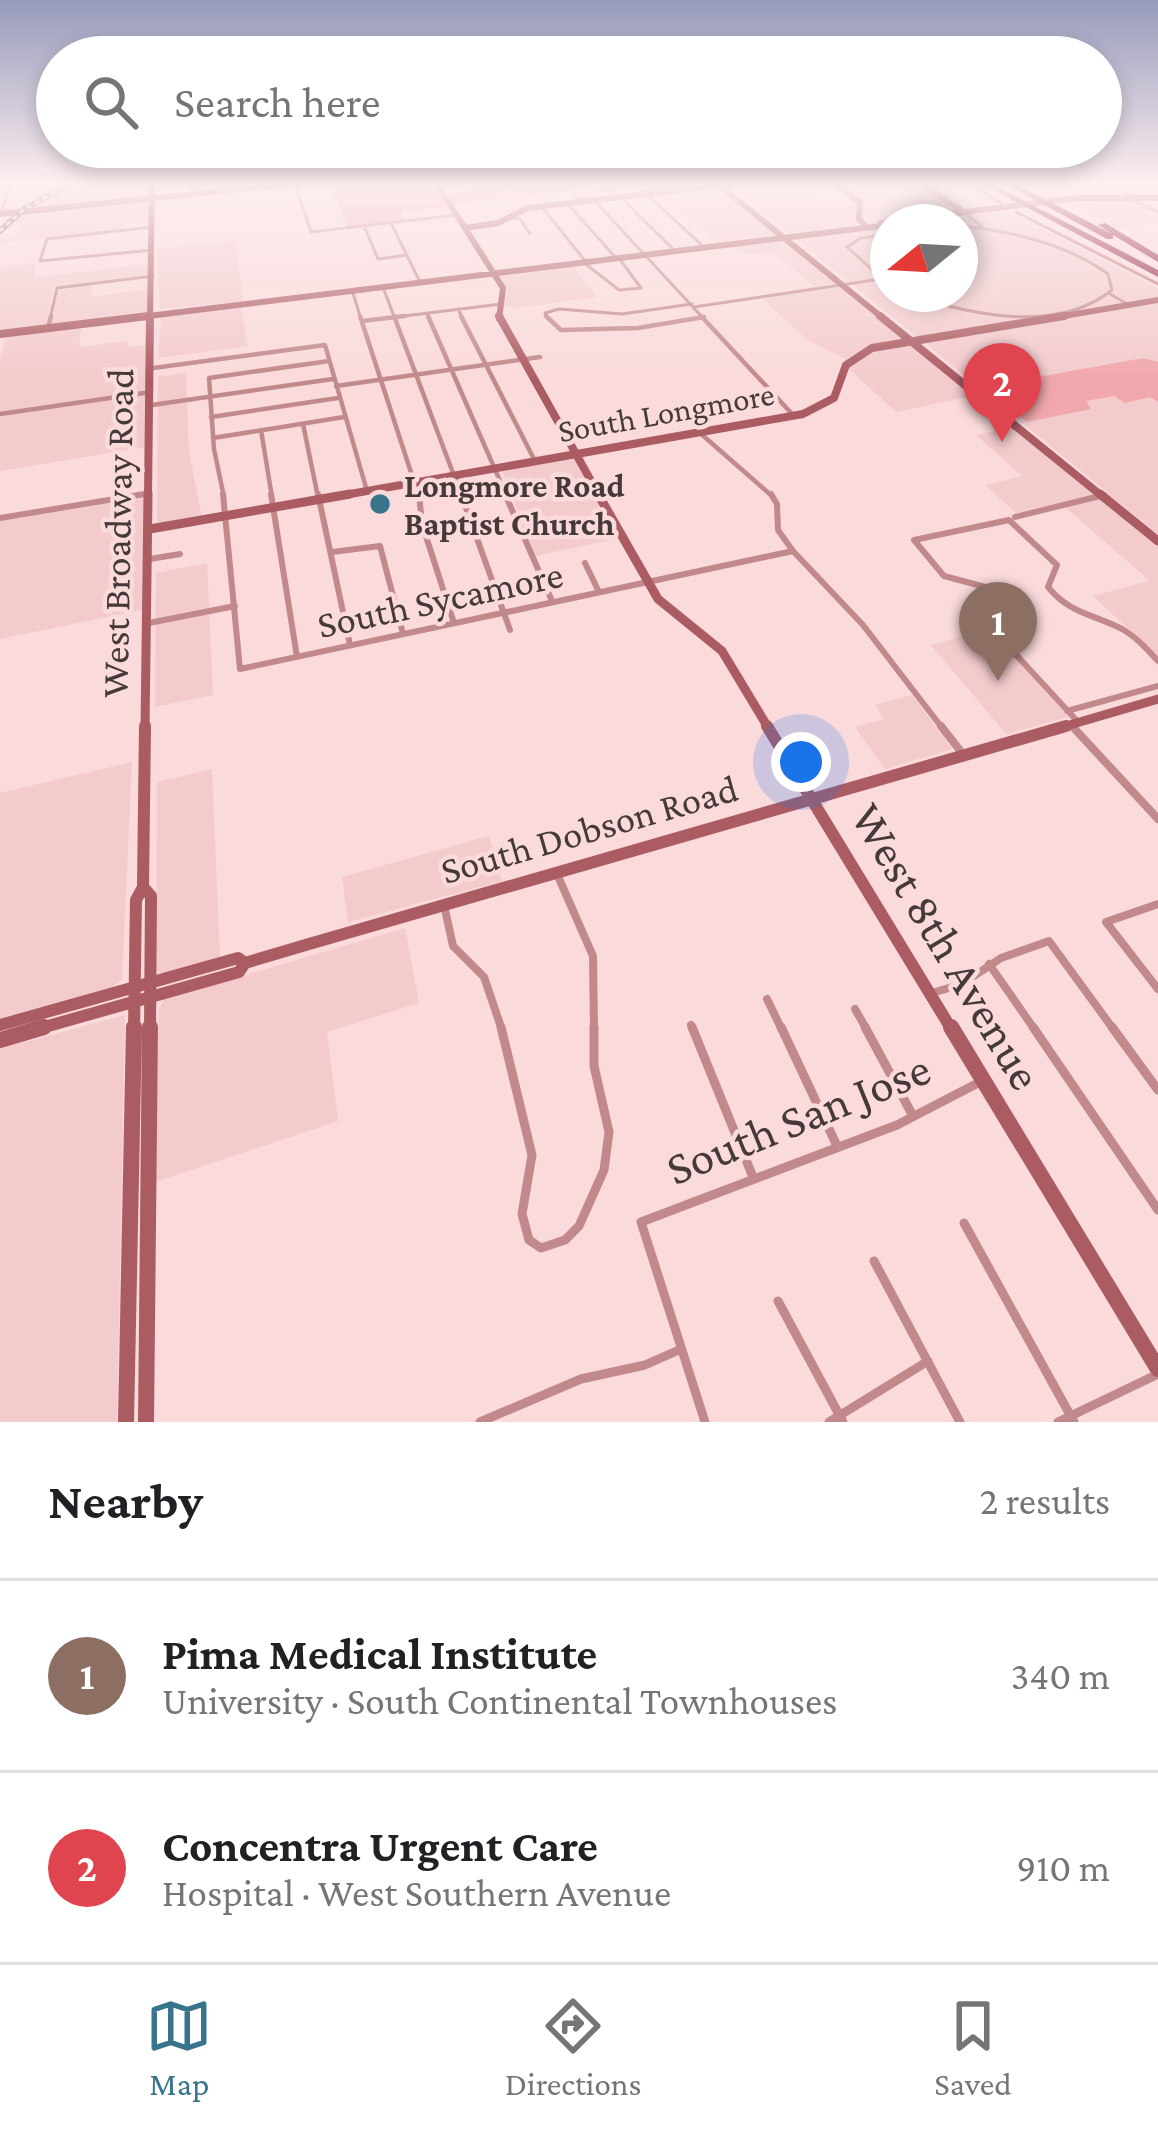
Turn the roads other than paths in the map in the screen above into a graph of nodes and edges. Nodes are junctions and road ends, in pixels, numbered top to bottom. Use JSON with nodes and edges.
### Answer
{"nodes":[{"id":1,"x":45,"y":247,"type":"edge"},
{"id":2,"x":373,"y":247,"type":"edge"},
{"id":3,"x":403,"y":247,"type":"edge"},
{"id":4,"x":477,"y":247,"type":"edge"},
{"id":5,"x":573,"y":247,"type":"edge"},
{"id":6,"x":608,"y":247,"type":"edge"},
{"id":7,"x":640,"y":247,"type":"edge"},
{"id":8,"x":671,"y":247,"type":"edge"},
{"id":9,"x":701,"y":247,"type":"edge"},
{"id":10,"x":802,"y":247,"type":"edge"},
{"id":11,"x":847,"y":247,"type":"edge"},
{"id":12,"x":1043,"y":247,"type":"edge"},
{"id":13,"x":1116,"y":247,"type":"edge"},
{"id":14,"x":1120,"y":247,"type":"edge"},
{"id":15,"x":1123,"y":247,"type":"edge"},
{"id":16,"x":1127,"y":247,"type":"edge"},
{"id":17,"x":153,"y":250,"type":"joint"},
{"id":18,"x":675,"y":251,"type":"junction"},
{"id":19,"x":646,"y":254,"type":"junction"},
{"id":20,"x":407,"y":256,"type":"junction"},
{"id":21,"x":618,"y":258,"type":"junction"},
{"id":22,"x":584,"y":262,"type":"junction"},
{"id":23,"x":1158,"y":267,"type":"edge"},
{"id":24,"x":870,"y":269,"type":"edge"},
{"id":25,"x":494,"y":273,"type":"junction"},
{"id":26,"x":383,"y":274,"type":"dead end"},
{"id":27,"x":153,"y":276,"type":"junction"},
{"id":28,"x":870,"y":279,"type":"edge"},
{"id":29,"x":420,"y":282,"type":"junction"},
{"id":30,"x":845,"y":283,"type":"junction"},
{"id":31,"x":386,"y":286,"type":"junction"},
{"id":32,"x":352,"y":290,"type":"junction"},
{"id":33,"x":1109,"y":295,"type":"junction"},
{"id":34,"x":1158,"y":300,"type":"edge"},
{"id":35,"x":501,"y":304,"type":"junction"},
{"id":36,"x":693,"y":305,"type":"junction"},
{"id":37,"x":1128,"y":305,"type":"junction"},
{"id":38,"x":458,"y":309,"type":"junction"},
{"id":39,"x":978,"y":310,"type":"edge"},
{"id":40,"x":427,"y":313,"type":"junction"},
{"id":41,"x":154,"y":314,"type":"junction"},
{"id":42,"x":996,"y":314,"type":"junction"},
{"id":43,"x":394,"y":317,"type":"junction"},
{"id":44,"x":704,"y":317,"type":"junction"},
{"id":45,"x":362,"y":321,"type":"junction"},
{"id":46,"x":1011,"y":325,"type":"junction"},
{"id":47,"x":48,"y":328,"type":"junction"},
{"id":48,"x":0,"y":334,"type":"edge"},
{"id":49,"x":916,"y":340,"type":"junction"},
{"id":50,"x":540,"y":357,"type":"dead end"},
{"id":51,"x":522,"y":360,"type":"junction"},
{"id":52,"x":329,"y":362,"type":"junction"},
{"id":53,"x":486,"y":365,"type":"junction"},
{"id":54,"x":944,"y":366,"type":"junction"},
{"id":55,"x":153,"y":368,"type":"junction"},
{"id":56,"x":452,"y":370,"type":"junction"},
{"id":57,"x":417,"y":375,"type":"junction"},
{"id":58,"x":381,"y":380,"type":"junction"},
{"id":59,"x":970,"y":382,"type":"junction"},
{"id":60,"x":335,"y":383,"type":"junction"},
{"id":61,"x":153,"y":392,"type":"junction"},
{"id":62,"x":209,"y":397,"type":"junction"},
{"id":63,"x":339,"y":398,"type":"junction"},
{"id":64,"x":152,"y":405,"type":"junction"},
{"id":65,"x":0,"y":414,"type":"edge"},
{"id":66,"x":794,"y":416,"type":"junction"},
{"id":67,"x":211,"y":417,"type":"junction"},
{"id":68,"x":344,"y":417,"type":"junction"},
{"id":69,"x":303,"y":424,"type":"junction"},
{"id":70,"x":261,"y":430,"type":"junction"},
{"id":71,"x":700,"y":433,"type":"junction"},
{"id":72,"x":213,"y":438,"type":"junction"},
{"id":73,"x":576,"y":455,"type":"junction"},
{"id":74,"x":536,"y":463,"type":"junction"},
{"id":75,"x":498,"y":470,"type":"junction"},
{"id":76,"x":458,"y":476,"type":"junction"},
{"id":77,"x":416,"y":484,"type":"junction"},
{"id":78,"x":367,"y":491,"type":"junction"},
{"id":79,"x":151,"y":493,"type":"junction"},
{"id":80,"x":1105,"y":495,"type":"junction"},
{"id":81,"x":321,"y":499,"type":"junction"},
{"id":82,"x":275,"y":508,"type":"junction"},
{"id":83,"x":228,"y":516,"type":"junction"},
{"id":84,"x":1015,"y":517,"type":"dead end"},
{"id":85,"x":0,"y":518,"type":"edge"},
{"id":86,"x":150,"y":529,"type":"junction"},
{"id":87,"x":1157,"y":538,"type":"edge"},
{"id":88,"x":793,"y":551,"type":"junction"},
{"id":89,"x":332,"y":552,"type":"junction"},
{"id":90,"x":181,"y":554,"type":"dead end"},
{"id":91,"x":150,"y":560,"type":"junction"},
{"id":92,"x":585,"y":563,"type":"dead end"},
{"id":93,"x":649,"y":582,"type":"junction"},
{"id":94,"x":599,"y":592,"type":"junction"},
{"id":95,"x":553,"y":602,"type":"junction"},
{"id":96,"x":236,"y":606,"type":"junction"},
{"id":97,"x":504,"y":613,"type":"junction"},
{"id":98,"x":149,"y":623,"type":"junction"},
{"id":99,"x":454,"y":623,"type":"junction"},
{"id":100,"x":510,"y":630,"type":"dead end"},
{"id":101,"x":403,"y":634,"type":"junction"},
{"id":102,"x":350,"y":645,"type":"junction"},
{"id":103,"x":297,"y":657,"type":"junction"},
{"id":104,"x":1158,"y":661,"type":"edge"},
{"id":105,"x":1158,"y":686,"type":"edge"},
{"id":106,"x":1158,"y":699,"type":"edge"},
{"id":107,"x":1072,"y":719,"type":"junction"},
{"id":108,"x":964,"y":755,"type":"junction"},
{"id":109,"x":812,"y":800,"type":"junction"},
{"id":110,"x":1158,"y":819,"type":"edge"},
{"id":111,"x":557,"y":874,"type":"junction"},
{"id":112,"x":1158,"y":904,"type":"edge"},
{"id":113,"x":444,"y":905,"type":"junction"},
{"id":114,"x":989,"y":964,"type":"junction"},
{"id":115,"x":1158,"y":989,"type":"edge"},
{"id":116,"x":142,"y":992,"type":"junction"},
{"id":117,"x":931,"y":994,"type":"junction"},
{"id":118,"x":767,"y":1000,"type":"dead end"},
{"id":119,"x":855,"y":1009,"type":"dead end"},
{"id":120,"x":0,"y":1025,"type":"edge"},
{"id":121,"x":691,"y":1025,"type":"dead end"},
{"id":122,"x":0,"y":1040,"type":"edge"},
{"id":123,"x":983,"y":1081,"type":"junction"},
{"id":124,"x":1158,"y":1090,"type":"edge"},
{"id":125,"x":914,"y":1116,"type":"junction"},
{"id":126,"x":837,"y":1146,"type":"junction"},
{"id":127,"x":754,"y":1179,"type":"junction"},
{"id":128,"x":1158,"y":1210,"type":"edge"},
{"id":129,"x":964,"y":1223,"type":"dead end"},
{"id":130,"x":874,"y":1261,"type":"dead end"},
{"id":131,"x":778,"y":1300,"type":"dead end"},
{"id":132,"x":681,"y":1348,"type":"junction"},
{"id":133,"x":929,"y":1360,"type":"junction"},
{"id":134,"x":1158,"y":1372,"type":"edge"},
{"id":135,"x":1073,"y":1419,"type":"edge"},
{"id":136,"x":838,"y":1420,"type":"edge"},
{"id":137,"x":126,"y":1422,"type":"edge"},
{"id":138,"x":146,"y":1422,"type":"edge"},
{"id":139,"x":480,"y":1422,"type":"edge"},
{"id":140,"x":705,"y":1422,"type":"edge"},
{"id":141,"x":960,"y":1422,"type":"edge"},
{"id":142,"x":1058,"y":1422,"type":"edge"}],
"edges":[{"from":1,"to":17,"type":"street"},
{"from":2,"to":20,"type":"street"},
{"from":3,"to":20,"type":"street"},
{"from":4,"to":25,"type":"main road"},
{"from":5,"to":22,"type":"street"},
{"from":6,"to":21,"type":"street"},
{"from":7,"to":19,"type":"street"},
{"from":8,"to":18,"type":"street"},
{"from":9,"to":18,"type":"main road"},
{"from":10,"to":30,"type":"main road"},
{"from":11,"to":24,"type":"street"},
{"from":12,"to":33,"type":"street"},
{"from":13,"to":23,"type":"highway"},
{"from":14,"to":23,"type":"highway"},
{"from":15,"to":23,"type":"highway"},
{"from":16,"to":23,"type":"highway"},
{"from":17,"to":27,"type":"main road","name":"West Broadway Road"},
{"from":18,"to":19,"type":"main road"},
{"from":19,"to":21,"type":"main road"},
{"from":19,"to":36,"type":"street"},
{"from":20,"to":29,"type":"street"},
{"from":21,"to":22,"type":"main road"},
{"from":21,"to":22,"type":"street"},
{"from":22,"to":25,"type":"main road"},
{"from":25,"to":29,"type":"main road"},
{"from":25,"to":35,"type":"main road"},
{"from":26,"to":31,"type":"street"},
{"from":27,"to":41,"type":"main road","name":"West Broadway Road"},
{"from":27,"to":47,"type":"street"},
{"from":28,"to":30,"type":"street"},
{"from":29,"to":31,"type":"main road"},
{"from":30,"to":36,"type":"street"},
{"from":30,"to":49,"type":"main road"},
{"from":31,"to":32,"type":"main road"},
{"from":31,"to":43,"type":"street"},
{"from":32,"to":41,"type":"main road"},
{"from":32,"to":45,"type":"street"},
{"from":33,"to":37,"type":"street"},
{"from":33,"to":42,"type":"street"},
{"from":34,"to":37,"type":"main road","name":"South Longmore"},
{"from":35,"to":38,"type":"street"},
{"from":35,"to":51,"type":"main road","name":"West 8th Avenue"},
{"from":36,"to":44,"type":"street"},
{"from":36,"to":44,"type":"street"},
{"from":37,"to":46,"type":"main road","name":"South Longmore"},
{"from":38,"to":40,"type":"street"},
{"from":38,"to":53,"type":"street"},
{"from":39,"to":42,"type":"street"},
{"from":40,"to":43,"type":"street"},
{"from":40,"to":56,"type":"street"},
{"from":41,"to":47,"type":"main road"},
{"from":41,"to":55,"type":"main road","name":"West Broadway Road"},
{"from":42,"to":46,"type":"street"},
{"from":43,"to":45,"type":"street"},
{"from":43,"to":57,"type":"street"},
{"from":44,"to":66,"type":"street"},
{"from":45,"to":58,"type":"street"},
{"from":46,"to":49,"type":"main road","name":"South Longmore"},
{"from":47,"to":48,"type":"main road"},
{"from":49,"to":54,"type":"main road"},
{"from":49,"to":59,"type":"main road"},
{"from":49,"to":66,"type":"main road","name":"South Longmore"},
{"from":50,"to":51,"type":"street"},
{"from":51,"to":53,"type":"street"},
{"from":51,"to":73,"type":"main road","name":"West 8th Avenue"},
{"from":52,"to":55,"type":"street"},
{"from":52,"to":60,"type":"street"},
{"from":52,"to":62,"type":"street"},
{"from":53,"to":56,"type":"street"},
{"from":53,"to":74,"type":"street"},
{"from":54,"to":59,"type":"main road"},
{"from":54,"to":80,"type":"main road"},
{"from":55,"to":61,"type":"main road","name":"West Broadway Road"},
{"from":56,"to":57,"type":"street"},
{"from":56,"to":75,"type":"street"},
{"from":57,"to":58,"type":"street"},
{"from":57,"to":76,"type":"street"},
{"from":58,"to":60,"type":"street"},
{"from":58,"to":77,"type":"street"},
{"from":59,"to":80,"type":"main road"},
{"from":60,"to":62,"type":"street"},
{"from":60,"to":63,"type":"street"},
{"from":61,"to":64,"type":"main road","name":"West Broadway Road"},
{"from":61,"to":65,"type":"street"},
{"from":62,"to":64,"type":"street"},
{"from":62,"to":67,"type":"street"},
{"from":63,"to":67,"type":"street"},
{"from":63,"to":68,"type":"street"},
{"from":64,"to":79,"type":"main road","name":"West Broadway Road"},
{"from":66,"to":71,"type":"main road","name":"South Longmore"},
{"from":67,"to":72,"type":"street"},
{"from":68,"to":69,"type":"street"},
{"from":68,"to":78,"type":"street"},
{"from":69,"to":70,"type":"street"},
{"from":69,"to":81,"type":"street"},
{"from":70,"to":72,"type":"street"},
{"from":70,"to":82,"type":"street"},
{"from":71,"to":73,"type":"main road","name":"South Longmore"},
{"from":71,"to":88,"type":"street"},
{"from":72,"to":83,"type":"street"},
{"from":73,"to":74,"type":"main road","name":"South Longmore"},
{"from":73,"to":93,"type":"main road","name":"West 8th Avenue"},
{"from":74,"to":75,"type":"main road","name":"South Longmore"},
{"from":75,"to":76,"type":"main road","name":"South Longmore"},
{"from":75,"to":95,"type":"street"},
{"from":76,"to":77,"type":"main road","name":"South Longmore"},
{"from":76,"to":97,"type":"street"},
{"from":77,"to":78,"type":"main road","name":"South Longmore"},
{"from":77,"to":99,"type":"street"},
{"from":78,"to":81,"type":"main road","name":"South Longmore"},
{"from":79,"to":85,"type":"street"},
{"from":79,"to":86,"type":"main road","name":"West Broadway Road"},
{"from":80,"to":84,"type":"street"},
{"from":80,"to":87,"type":"main road"},
{"from":81,"to":82,"type":"main road","name":"South Longmore"},
{"from":81,"to":89,"type":"street"},
{"from":82,"to":83,"type":"main road","name":"South Longmore"},
{"from":82,"to":103,"type":"street"},
{"from":83,"to":86,"type":"main road","name":"South Longmore"},
{"from":83,"to":96,"type":"street"},
{"from":86,"to":91,"type":"main road","name":"West Broadway Road"},
{"from":88,"to":93,"type":"street","name":"South Sycamore"},
{"from":88,"to":108,"type":"street"},
{"from":89,"to":101,"type":"street"},
{"from":89,"to":102,"type":"street"},
{"from":90,"to":91,"type":"street"},
{"from":91,"to":98,"type":"main road","name":"West Broadway Road"},
{"from":92,"to":94,"type":"street"},
{"from":93,"to":94,"type":"street","name":"South Sycamore"},
{"from":93,"to":109,"type":"main road","name":"West 8th Avenue"},
{"from":94,"to":95,"type":"street","name":"South Sycamore"},
{"from":95,"to":97,"type":"street","name":"South Sycamore"},
{"from":96,"to":98,"type":"street"},
{"from":96,"to":103,"type":"street","name":"South Sycamore"},
{"from":97,"to":99,"type":"street","name":"South Sycamore"},
{"from":97,"to":100,"type":"street"},
{"from":98,"to":116,"type":"main road","name":"West Broadway Road"},
{"from":99,"to":101,"type":"street","name":"South Sycamore"},
{"from":101,"to":102,"type":"street","name":"South Sycamore"},
{"from":102,"to":103,"type":"street","name":"South Sycamore"},
{"from":104,"to":107,"type":"street"},
{"from":105,"to":107,"type":"street"},
{"from":106,"to":107,"type":"main road","name":"South Dobson Road"},
{"from":107,"to":108,"type":"main road","name":"South Dobson Road"},
{"from":107,"to":110,"type":"street"},
{"from":108,"to":109,"type":"main road","name":"South Dobson Road"},
{"from":109,"to":111,"type":"main road","name":"South Dobson Road"},
{"from":109,"to":117,"type":"main road","name":"West 8th Avenue"},
{"from":111,"to":113,"type":"main road","name":"South Dobson Road"},
{"from":111,"to":113,"type":"street"},
{"from":112,"to":115,"type":"street"},
{"from":113,"to":116,"type":"main road","name":"South Dobson Road"},
{"from":114,"to":117,"type":"street"},
{"from":114,"to":124,"type":"street"},
{"from":114,"to":128,"type":"street"},
{"from":116,"to":120,"type":"main road","name":"South Dobson Road"},
{"from":116,"to":122,"type":"main road","name":"South Dobson Road"},
{"from":116,"to":137,"type":"main road","name":"West Broadway Road"},
{"from":116,"to":138,"type":"main road","name":"West Broadway Road"},
{"from":117,"to":123,"type":"main road","name":"West 8th Avenue"},
{"from":118,"to":126,"type":"street"},
{"from":119,"to":125,"type":"street"},
{"from":121,"to":127,"type":"street"},
{"from":123,"to":125,"type":"street","name":"South San Jose"},
{"from":123,"to":134,"type":"main road","name":"West 8th Avenue"},
{"from":125,"to":126,"type":"street","name":"South San Jose"},
{"from":126,"to":127,"type":"street","name":"South San Jose"},
{"from":127,"to":132,"type":"street","name":"South San Jose"},
{"from":129,"to":135,"type":"street"},
{"from":130,"to":133,"type":"street"},
{"from":131,"to":136,"type":"street"},
{"from":132,"to":139,"type":"street"},
{"from":132,"to":140,"type":"street"},
{"from":133,"to":136,"type":"street"},
{"from":133,"to":141,"type":"street"},
{"from":134,"to":135,"type":"street"},
{"from":135,"to":142,"type":"street"}]}
